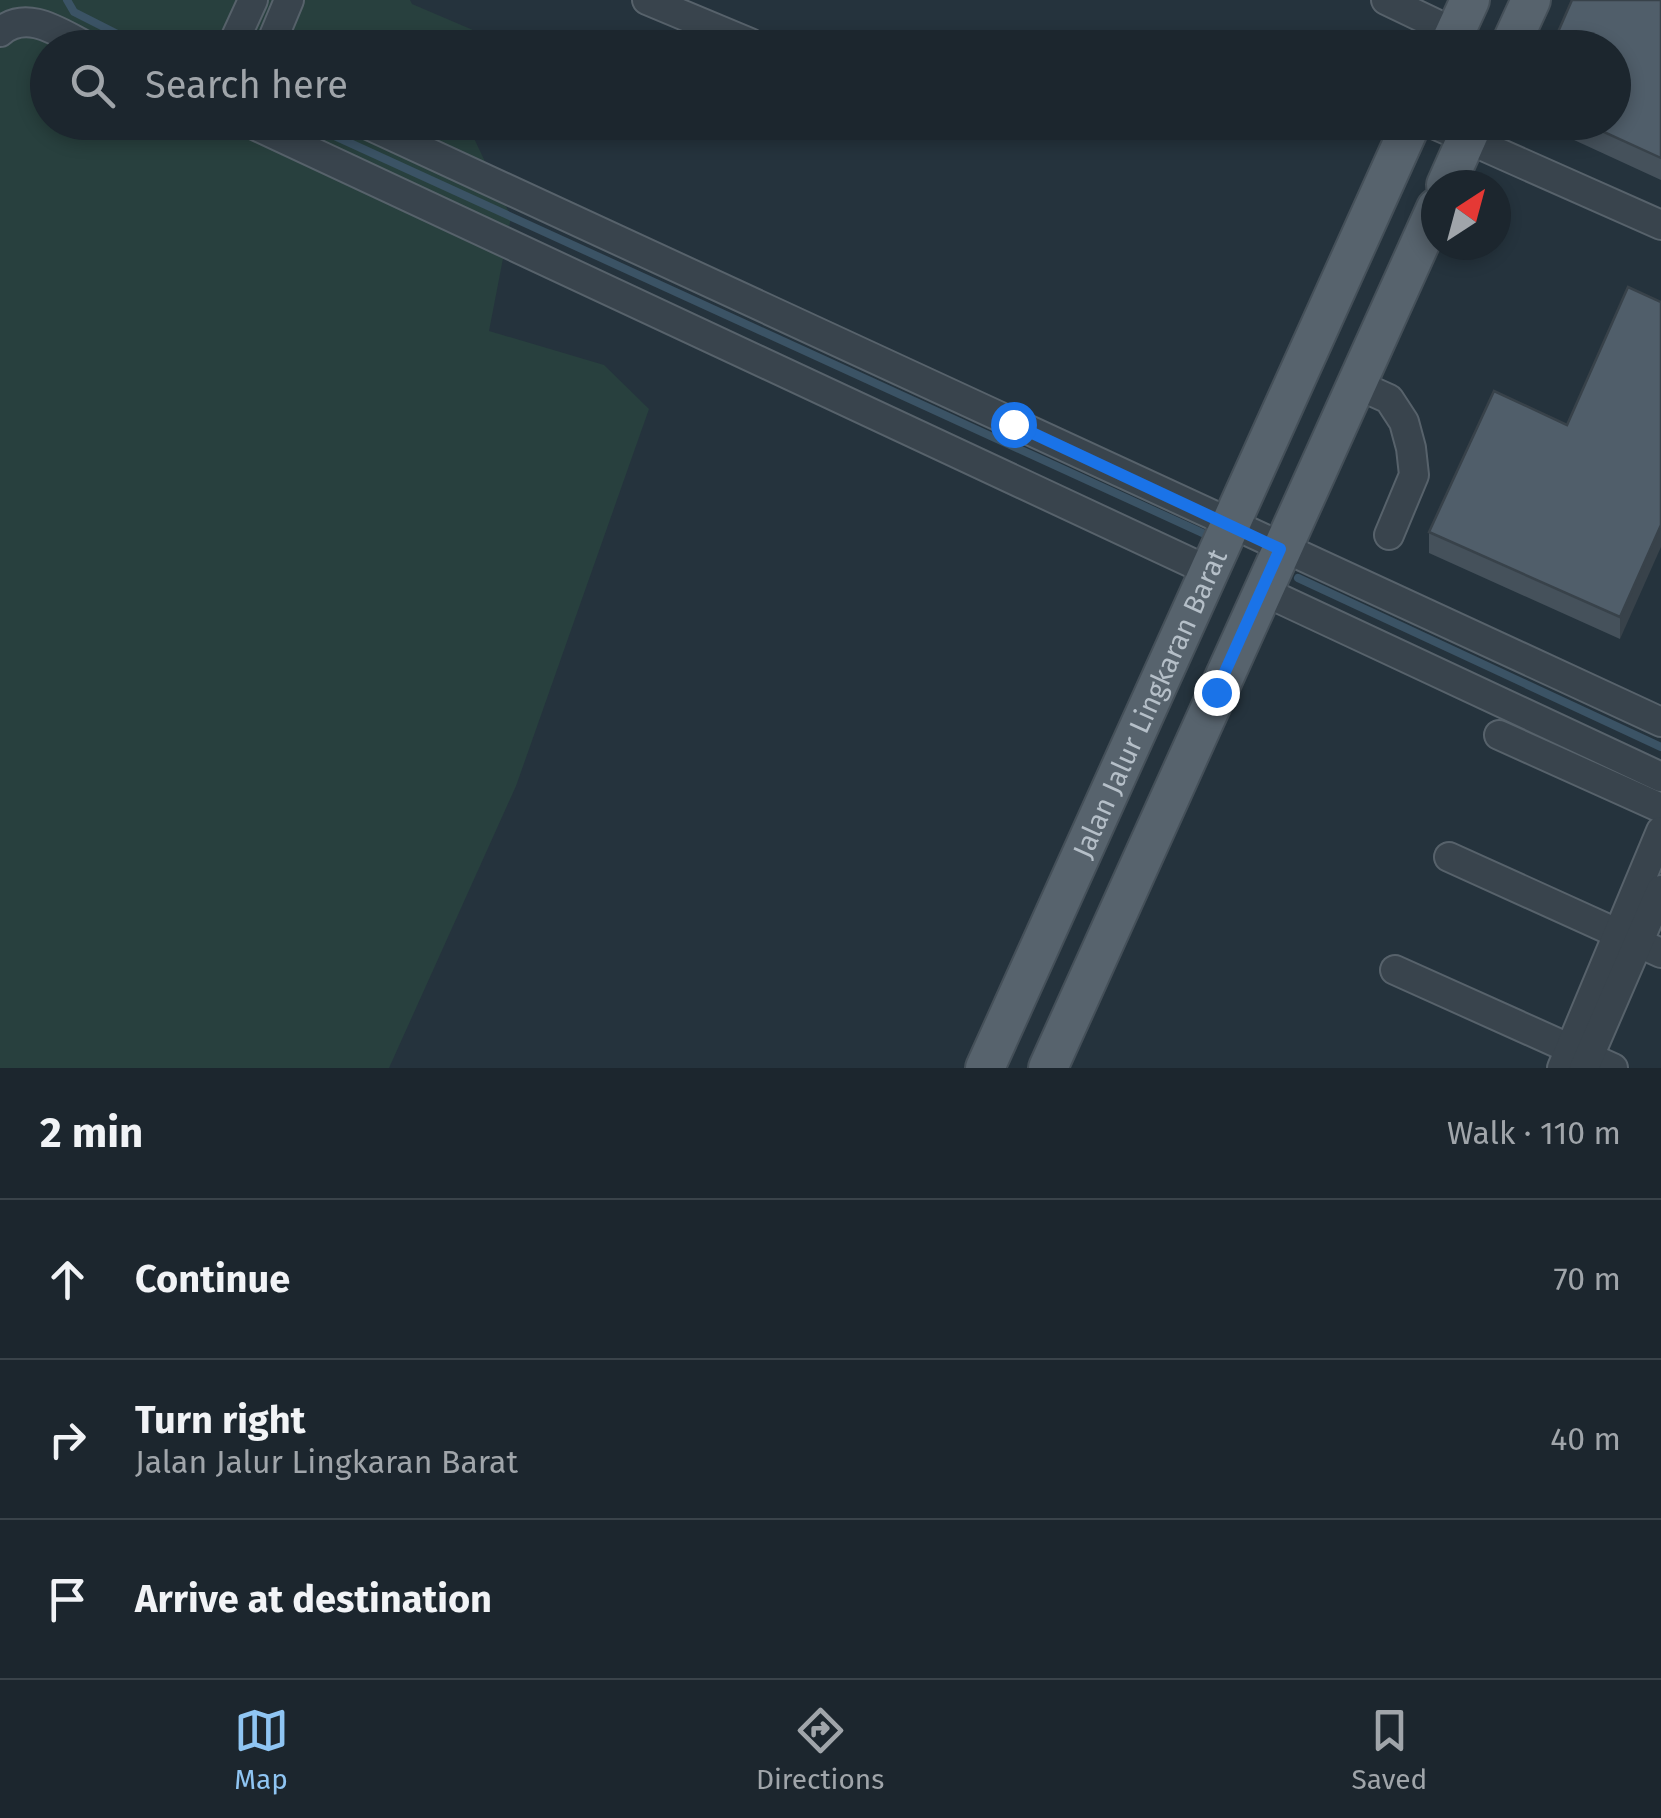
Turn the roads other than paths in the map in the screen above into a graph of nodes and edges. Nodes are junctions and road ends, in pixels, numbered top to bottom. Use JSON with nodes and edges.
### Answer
{"nodes":[{"id":1,"x":253,"y":0,"type":"edge"},
{"id":2,"x":289,"y":0,"type":"edge"},
{"id":3,"x":647,"y":0,"type":"edge"},
{"id":4,"x":1386,"y":0,"type":"edge"},
{"id":5,"x":1531,"y":0,"type":"edge"},
{"id":6,"x":1458,"y":27,"type":"edge"},
{"id":7,"x":53,"y":30,"type":"edge"},
{"id":8,"x":239,"y":30,"type":"edge"},
{"id":9,"x":276,"y":30,"type":"edge"},
{"id":10,"x":719,"y":30,"type":"edge"},
{"id":11,"x":1517,"y":30,"type":"edge"},
{"id":12,"x":0,"y":32,"type":"edge"},
{"id":13,"x":287,"y":140,"type":"edge"},
{"id":14,"x":401,"y":140,"type":"edge"},
{"id":15,"x":1404,"y":140,"type":"edge"},
{"id":16,"x":1466,"y":140,"type":"edge"},
{"id":17,"x":1488,"y":140,"type":"edge"},
{"id":18,"x":1453,"y":170,"type":"edge"},
{"id":19,"x":1661,"y":224,"type":"edge"},
{"id":20,"x":1421,"y":242,"type":"edge"},
{"id":21,"x":1358,"y":385,"type":"junction"},
{"id":22,"x":1230,"y":524,"type":"junction"},
{"id":23,"x":1389,"y":535,"type":"dead end"},
{"id":24,"x":1280,"y":549,"type":"junction"},
{"id":25,"x":1209,"y":570,"type":"junction"},
{"id":26,"x":1261,"y":590,"type":"junction"},
{"id":27,"x":1661,"y":722,"type":"edge"},
{"id":28,"x":1499,"y":735,"type":"dead end"},
{"id":29,"x":1661,"y":776,"type":"edge"},
{"id":30,"x":1661,"y":808,"type":"edge"},
{"id":31,"x":1661,"y":831,"type":"edge"},
{"id":32,"x":1448,"y":856,"type":"dead end"},
{"id":33,"x":1661,"y":890,"type":"edge"},
{"id":34,"x":1639,"y":943,"type":"edge"},
{"id":35,"x":1395,"y":970,"type":"dead end"},
{"id":36,"x":1584,"y":1062,"type":"edge"},
{"id":37,"x":986,"y":1068,"type":"edge"},
{"id":38,"x":1048,"y":1068,"type":"edge"}],
"edges":[{"from":1,"to":8,"type":"street"},
{"from":2,"to":9,"type":"street"},
{"from":3,"to":10,"type":"street"},
{"from":4,"to":6,"type":"street"},
{"from":5,"to":11,"type":"main road"},
{"from":7,"to":12,"type":"street"},
{"from":13,"to":25,"type":"street"},
{"from":14,"to":22,"type":"street"},
{"from":15,"to":22,"type":"main road","name":"Jalan Jalur Lingkaran Barat"},
{"from":16,"to":18,"type":"main road"},
{"from":17,"to":19,"type":"street"},
{"from":20,"to":21,"type":"main road","name":"Jalan Jalur Lingkaran Barat"},
{"from":21,"to":23,"type":"street"},
{"from":21,"to":24,"type":"main road","name":"Jalan Jalur Lingkaran Barat"},
{"from":22,"to":24,"type":"street"},
{"from":22,"to":25,"type":"main road","name":"Jalan Jalur Lingkaran Barat"},
{"from":24,"to":26,"type":"main road","name":"Jalan Jalur Lingkaran Barat"},
{"from":24,"to":27,"type":"street"},
{"from":25,"to":37,"type":"main road","name":"Jalan Jalur Lingkaran Barat"},
{"from":26,"to":29,"type":"street"},
{"from":26,"to":38,"type":"main road","name":"Jalan Jalur Lingkaran Barat"},
{"from":28,"to":30,"type":"street"},
{"from":31,"to":34,"type":"street"},
{"from":32,"to":34,"type":"street"},
{"from":33,"to":34,"type":"street"},
{"from":34,"to":36,"type":"street"},
{"from":35,"to":36,"type":"street"}]}
